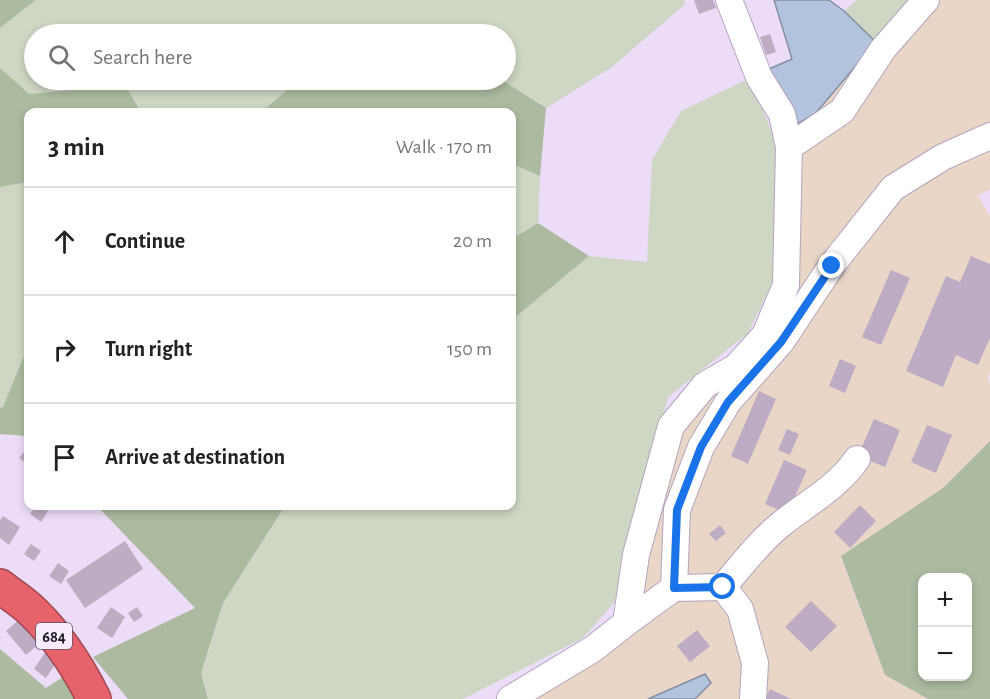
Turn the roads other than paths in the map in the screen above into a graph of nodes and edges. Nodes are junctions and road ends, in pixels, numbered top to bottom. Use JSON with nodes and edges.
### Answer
{"nodes":[{"id":1,"x":729,"y":0,"type":"edge"},
{"id":2,"x":926,"y":0,"type":"edge"},
{"id":3,"x":990,"y":136,"type":"edge"},
{"id":4,"x":789,"y":147,"type":"junction"},
{"id":5,"x":857,"y":459,"type":"dead end"},
{"id":6,"x":0,"y":586,"type":"edge"},
{"id":7,"x":723,"y":587,"type":"junction"},
{"id":8,"x":674,"y":588,"type":"junction"},
{"id":9,"x":626,"y":623,"type":"junction"},
{"id":10,"x":94,"y":699,"type":"edge"},
{"id":11,"x":510,"y":699,"type":"edge"},
{"id":12,"x":753,"y":699,"type":"edge"}],
"edges":[{"from":1,"to":4,"type":"street"},
{"from":2,"to":4,"type":"street"},
{"from":3,"to":8,"type":"street"},
{"from":4,"to":9,"type":"street"},
{"from":5,"to":7,"type":"street"},
{"from":6,"to":10,"type":"highway","number":"684"},
{"from":7,"to":8,"type":"street"},
{"from":7,"to":12,"type":"street"},
{"from":8,"to":9,"type":"street"},
{"from":9,"to":11,"type":"street"}]}
